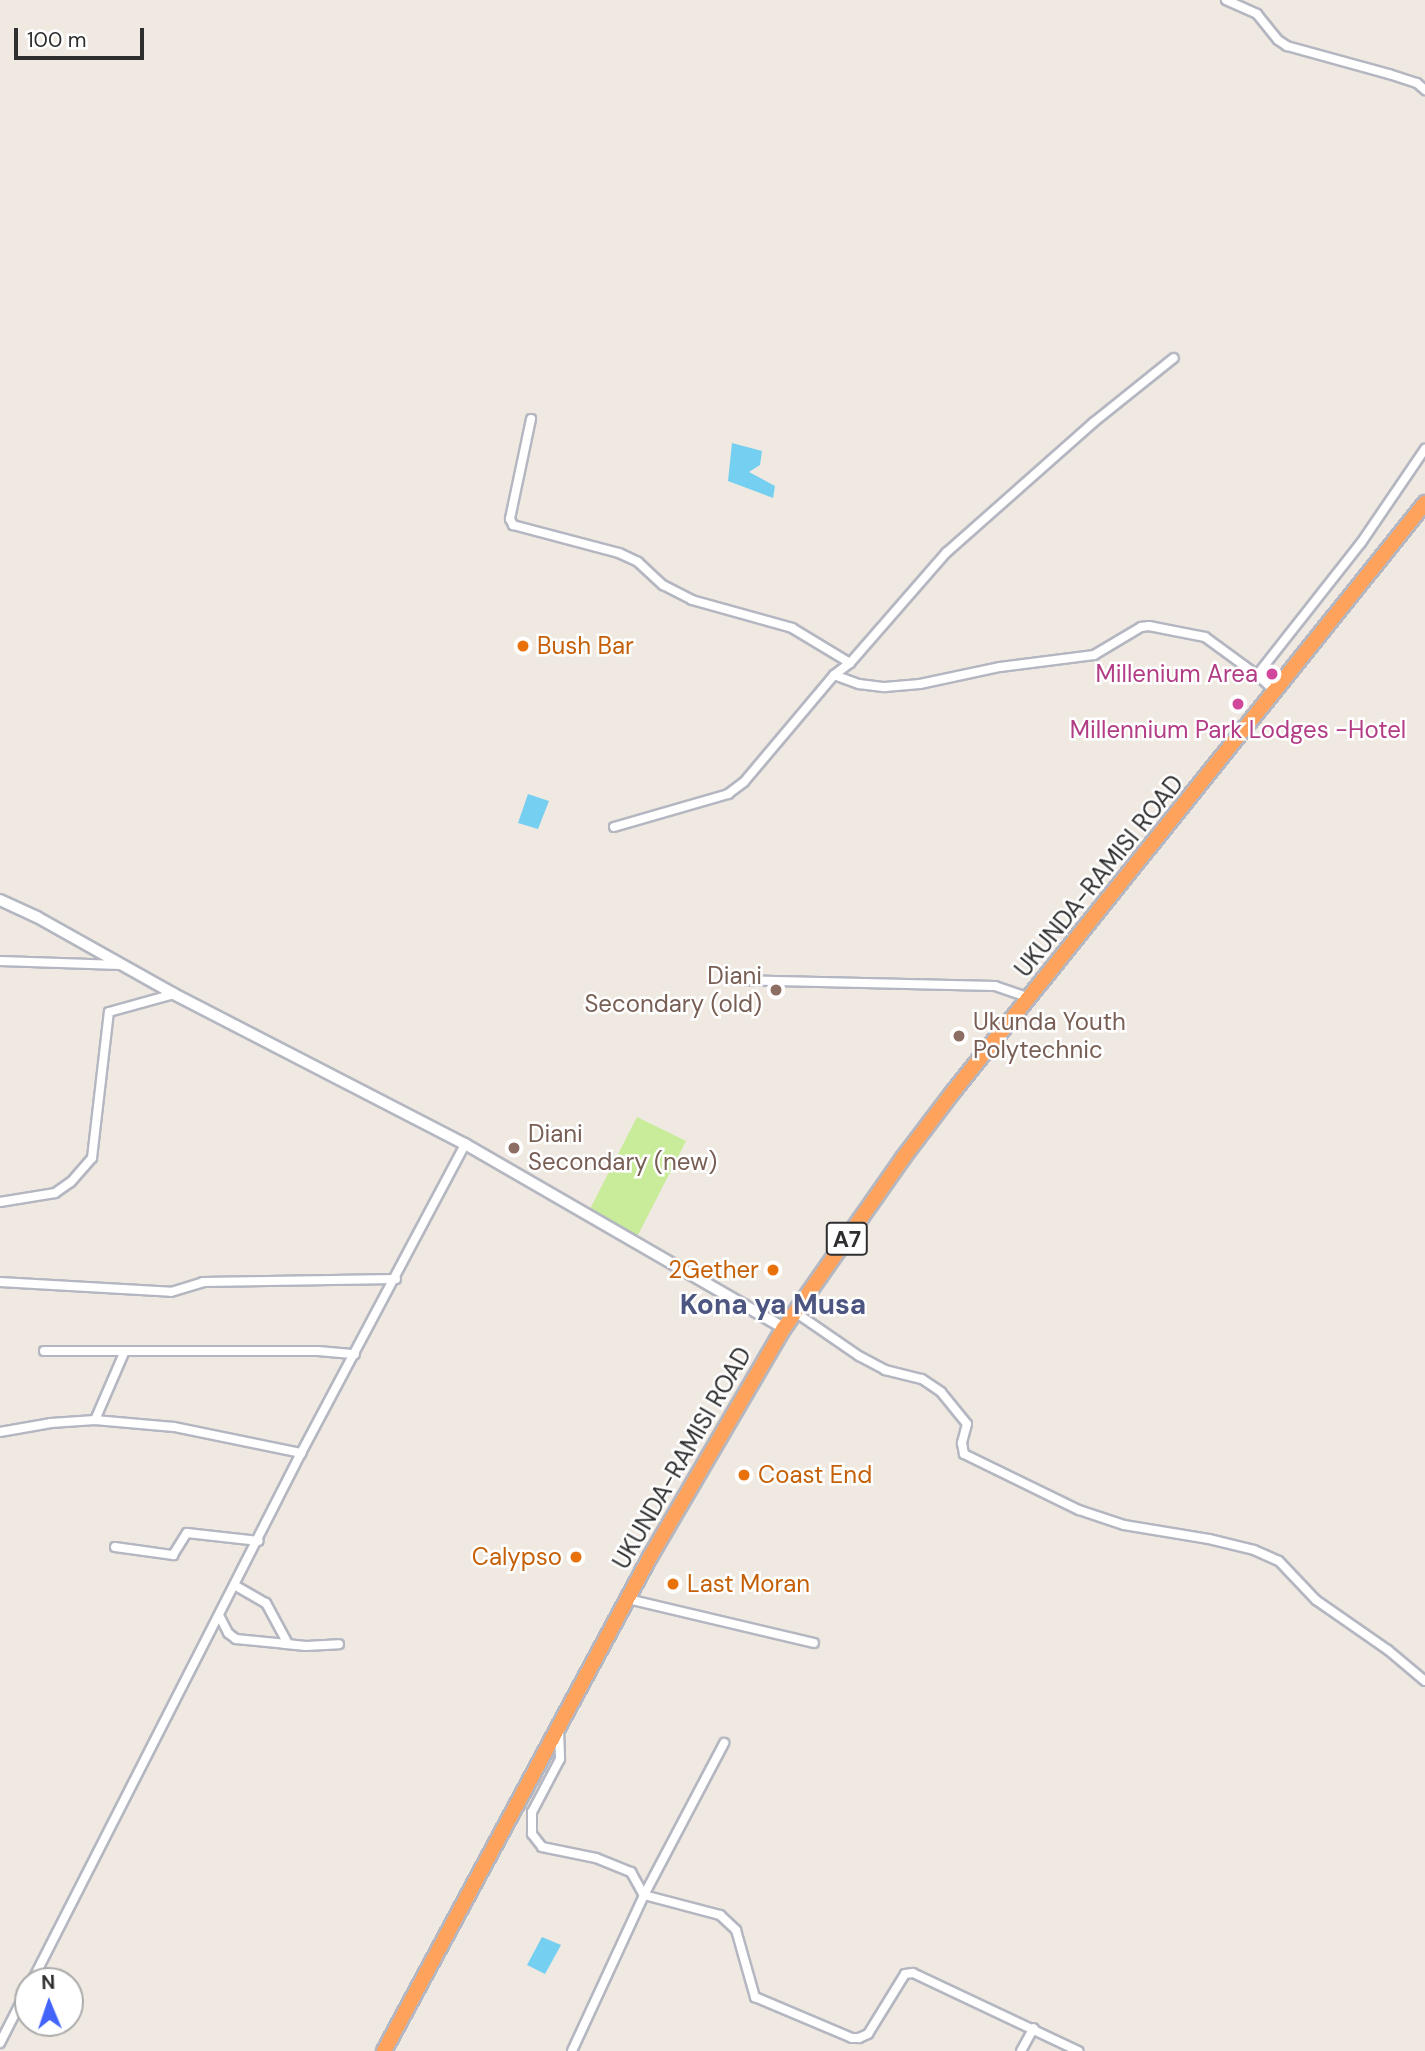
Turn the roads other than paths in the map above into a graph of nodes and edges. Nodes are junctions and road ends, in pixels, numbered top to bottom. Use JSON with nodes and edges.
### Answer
{"nodes":[{"id":1,"x":1226,"y":0,"type":"edge"},
{"id":2,"x":1425,"y":90,"type":"edge"},
{"id":3,"x":1174,"y":358,"type":"dead end"},
{"id":4,"x":531,"y":419,"type":"dead end"},
{"id":5,"x":1425,"y":449,"type":"edge"},
{"id":6,"x":1425,"y":503,"type":"edge"},
{"id":7,"x":850,"y":663,"type":"junction"},
{"id":8,"x":834,"y":675,"type":"junction"},
{"id":9,"x":1257,"y":675,"type":"junction"},
{"id":10,"x":1276,"y":692,"type":"junction"},
{"id":11,"x":614,"y":827,"type":"dead end"},
{"id":12,"x":0,"y":901,"type":"edge"},
{"id":13,"x":0,"y":961,"type":"edge"},
{"id":14,"x":123,"y":965,"type":"junction"},
{"id":15,"x":732,"y":980,"type":"dead end"},
{"id":16,"x":174,"y":994,"type":"junction"},
{"id":17,"x":1030,"y":999,"type":"junction"},
{"id":18,"x":465,"y":1144,"type":"junction"},
{"id":19,"x":0,"y":1202,"type":"edge"},
{"id":20,"x":396,"y":1279,"type":"junction"},
{"id":21,"x":0,"y":1282,"type":"edge"},
{"id":22,"x":795,"y":1312,"type":"junction"},
{"id":23,"x":784,"y":1328,"type":"junction"},
{"id":24,"x":44,"y":1351,"type":"dead end"},
{"id":25,"x":124,"y":1353,"type":"junction"},
{"id":26,"x":355,"y":1354,"type":"junction"},
{"id":27,"x":95,"y":1420,"type":"junction"},
{"id":28,"x":0,"y":1432,"type":"edge"},
{"id":29,"x":301,"y":1453,"type":"junction"},
{"id":30,"x":259,"y":1541,"type":"junction"},
{"id":31,"x":115,"y":1547,"type":"dead end"},
{"id":32,"x":236,"y":1586,"type":"junction"},
{"id":33,"x":628,"y":1599,"type":"junction"},
{"id":34,"x":219,"y":1617,"type":"junction"},
{"id":35,"x":287,"y":1642,"type":"junction"},
{"id":36,"x":814,"y":1643,"type":"dead end"},
{"id":37,"x":339,"y":1644,"type":"dead end"},
{"id":38,"x":1425,"y":1681,"type":"edge"},
{"id":39,"x":558,"y":1726,"type":"junction"},
{"id":40,"x":724,"y":1744,"type":"dead end"},
{"id":41,"x":643,"y":1895,"type":"junction"},
{"id":42,"x":39,"y":1967,"type":"edge"},
{"id":43,"x":14,"y":2016,"type":"edge"},
{"id":44,"x":1034,"y":2028,"type":"junction"},
{"id":45,"x":0,"y":2043,"type":"edge"},
{"id":46,"x":384,"y":2051,"type":"edge"},
{"id":47,"x":572,"y":2051,"type":"edge"},
{"id":48,"x":1021,"y":2051,"type":"edge"},
{"id":49,"x":1078,"y":2051,"type":"edge"}],
"edges":[{"from":1,"to":2,"type":"street"},
{"from":3,"to":7,"type":"street"},
{"from":4,"to":7,"type":"street"},
{"from":5,"to":9,"type":"street"},
{"from":6,"to":10,"type":"highway","name":"UKUNDA-RAMISI ROAD","number":"A7"},
{"from":7,"to":8,"type":"street"},
{"from":8,"to":9,"type":"street"},
{"from":8,"to":11,"type":"street"},
{"from":9,"to":10,"type":"street"},
{"from":10,"to":17,"type":"highway","name":"UKUNDA-RAMISI ROAD","number":"A7"},
{"from":12,"to":14,"type":"street"},
{"from":13,"to":14,"type":"street"},
{"from":14,"to":16,"type":"street"},
{"from":15,"to":17,"type":"street"},
{"from":16,"to":18,"type":"street"},
{"from":16,"to":19,"type":"street"},
{"from":17,"to":22,"type":"highway","name":"UKUNDA-RAMISI ROAD","number":"A7"},
{"from":18,"to":20,"type":"street"},
{"from":18,"to":23,"type":"street"},
{"from":20,"to":21,"type":"street"},
{"from":20,"to":26,"type":"street"},
{"from":22,"to":23,"type":"highway","name":"UKUNDA-RAMISI ROAD","number":"A7"},
{"from":22,"to":38,"type":"street"},
{"from":23,"to":33,"type":"highway","name":"UKUNDA-RAMISI ROAD","number":"A7"},
{"from":24,"to":25,"type":"street"},
{"from":25,"to":26,"type":"street"},
{"from":25,"to":27,"type":"street"},
{"from":26,"to":29,"type":"street"},
{"from":27,"to":28,"type":"street"},
{"from":27,"to":29,"type":"street"},
{"from":29,"to":30,"type":"street"},
{"from":30,"to":31,"type":"street"},
{"from":30,"to":32,"type":"street"},
{"from":32,"to":34,"type":"street"},
{"from":32,"to":35,"type":"street"},
{"from":33,"to":36,"type":"street"},
{"from":33,"to":39,"type":"highway","name":"UKUNDA-RAMISI ROAD","number":"A7"},
{"from":34,"to":35,"type":"street"},
{"from":34,"to":42,"type":"street"},
{"from":35,"to":37,"type":"street"},
{"from":39,"to":41,"type":"street"},
{"from":39,"to":46,"type":"highway","name":"UKUNDA-RAMISI ROAD","number":"A7"},
{"from":40,"to":41,"type":"street"},
{"from":41,"to":44,"type":"street"},
{"from":41,"to":47,"type":"street"},
{"from":43,"to":45,"type":"street"},
{"from":44,"to":48,"type":"street"},
{"from":44,"to":49,"type":"street"}]}
